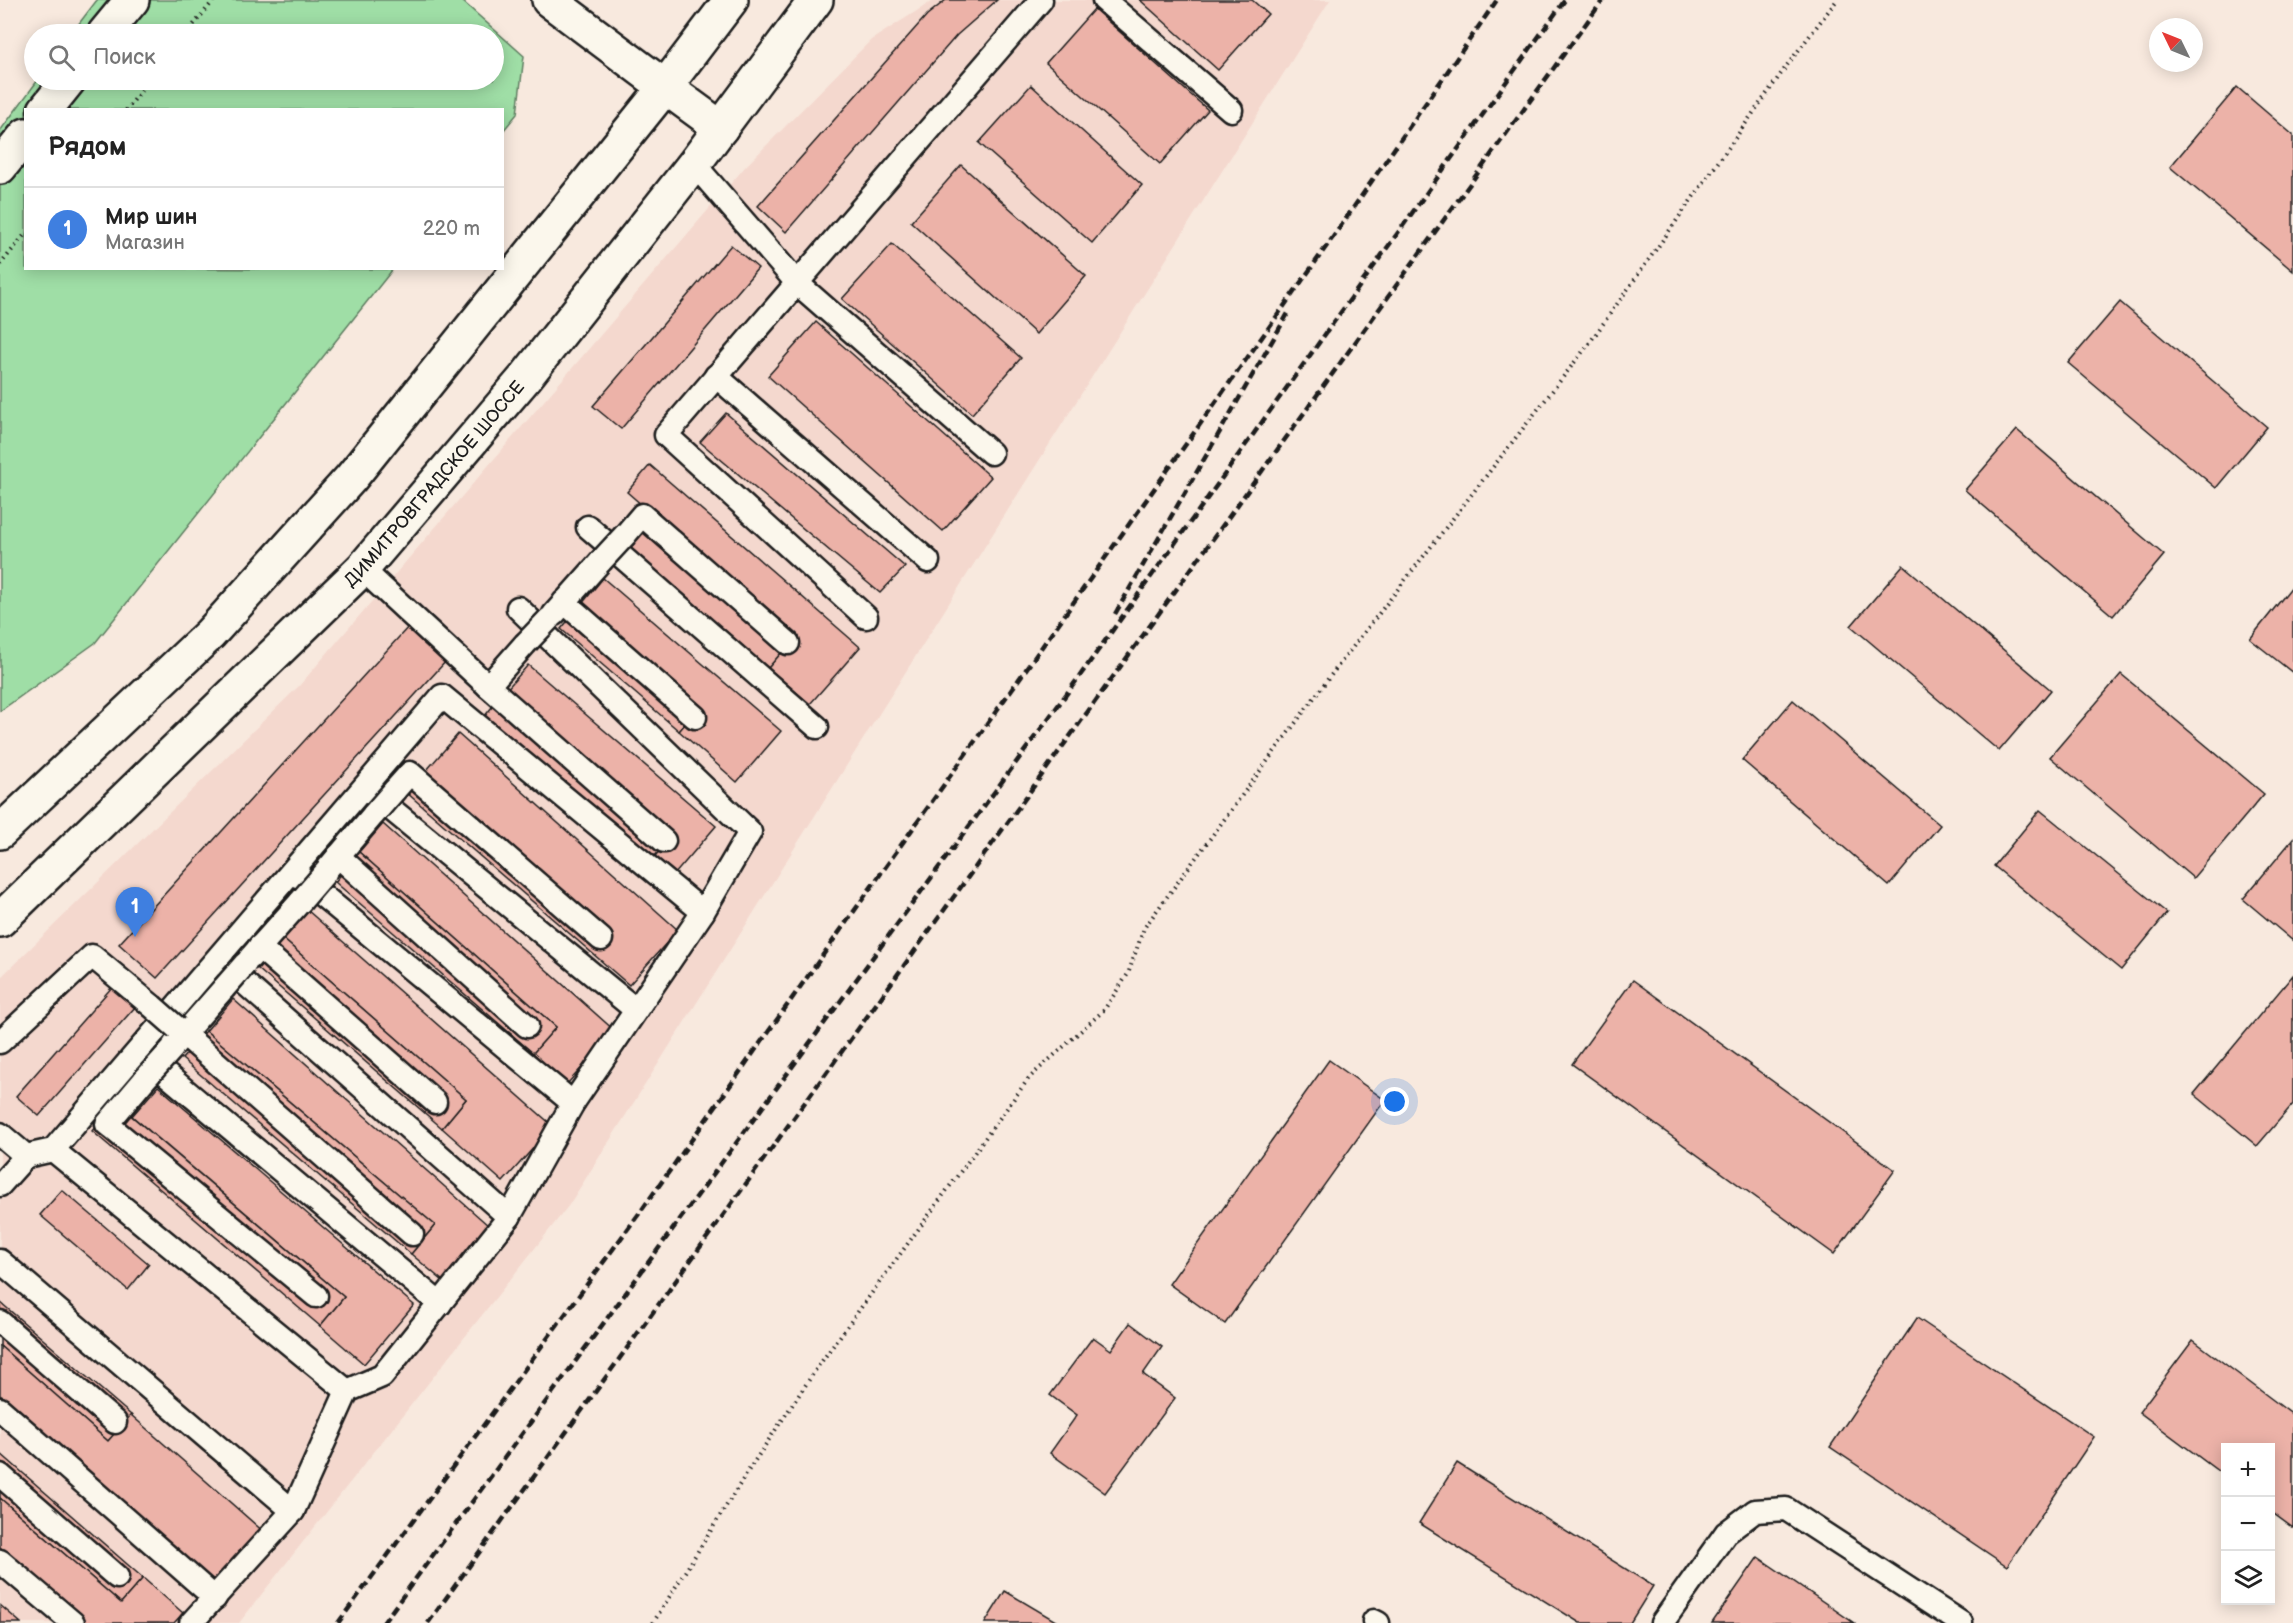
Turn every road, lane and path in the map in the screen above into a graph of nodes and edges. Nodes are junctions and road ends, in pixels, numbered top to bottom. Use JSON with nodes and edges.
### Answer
{"nodes":[{"id":1,"x":132,"y":0,"type":"edge"},
{"id":2,"x":214,"y":0,"type":"edge"},
{"id":3,"x":549,"y":0,"type":"edge"},
{"id":4,"x":731,"y":0,"type":"edge"},
{"id":5,"x":830,"y":0,"type":"edge"},
{"id":6,"x":1041,"y":0,"type":"edge"},
{"id":7,"x":1104,"y":0,"type":"edge"},
{"id":8,"x":1837,"y":0,"type":"edge"},
{"id":9,"x":810,"y":9,"type":"edge"},
{"id":10,"x":112,"y":24,"type":"edge"},
{"id":11,"x":194,"y":24,"type":"edge"},
{"id":12,"x":665,"y":87,"type":"junction"},
{"id":13,"x":61,"y":90,"type":"edge"},
{"id":14,"x":142,"y":90,"type":"edge"},
{"id":15,"x":47,"y":108,"type":"edge"},
{"id":16,"x":128,"y":108,"type":"edge"},
{"id":17,"x":1231,"y":110,"type":"dead end"},
{"id":18,"x":721,"y":128,"type":"junction"},
{"id":19,"x":24,"y":137,"type":"edge"},
{"id":20,"x":694,"y":164,"type":"junction"},
{"id":21,"x":0,"y":167,"type":"edge"},
{"id":22,"x":24,"y":235,"type":"edge"},
{"id":23,"x":0,"y":265,"type":"edge"},
{"id":24,"x":798,"y":284,"type":"junction"},
{"id":25,"x":716,"y":376,"type":"junction"},
{"id":26,"x":991,"y":453,"type":"dead end"},
{"id":27,"x":588,"y":527,"type":"dead end"},
{"id":28,"x":928,"y":561,"type":"dead end"},
{"id":29,"x":362,"y":569,"type":"junction"},
{"id":30,"x":564,"y":602,"type":"junction"},
{"id":31,"x":518,"y":608,"type":"dead end"},
{"id":32,"x":866,"y":617,"type":"dead end"},
{"id":33,"x":788,"y":643,"type":"dead end"},
{"id":34,"x":488,"y":686,"type":"junction"},
{"id":35,"x":695,"y":717,"type":"dead end"},
{"id":36,"x":817,"y":727,"type":"dead end"},
{"id":37,"x":363,"y":786,"type":"junction"},
{"id":38,"x":0,"y":832,"type":"edge"},
{"id":39,"x":664,"y":841,"type":"dead end"},
{"id":40,"x":331,"y":865,"type":"junction"},
{"id":41,"x":293,"y":871,"type":"junction"},
{"id":42,"x":703,"y":912,"type":"junction"},
{"id":43,"x":0,"y":920,"type":"edge"},
{"id":44,"x":601,"y":939,"type":"dead end"},
{"id":45,"x":252,"y":956,"type":"junction"},
{"id":46,"x":216,"y":958,"type":"junction"},
{"id":47,"x":636,"y":1010,"type":"junction"},
{"id":48,"x":527,"y":1026,"type":"dead end"},
{"id":49,"x":177,"y":1037,"type":"junction"},
{"id":50,"x":0,"y":1042,"type":"edge"},
{"id":51,"x":139,"y":1051,"type":"junction"},
{"id":52,"x":435,"y":1102,"type":"dead end"},
{"id":53,"x":573,"y":1103,"type":"junction"},
{"id":54,"x":0,"y":1134,"type":"edge"},
{"id":55,"x":53,"y":1150,"type":"junction"},
{"id":56,"x":26,"y":1156,"type":"junction"},
{"id":57,"x":0,"y":1185,"type":"edge"},
{"id":58,"x":509,"y":1217,"type":"junction"},
{"id":59,"x":412,"y":1234,"type":"dead end"},
{"id":60,"x":0,"y":1261,"type":"edge"},
{"id":61,"x":316,"y":1296,"type":"dead end"},
{"id":62,"x":440,"y":1304,"type":"junction"},
{"id":63,"x":0,"y":1322,"type":"edge"},
{"id":64,"x":347,"y":1391,"type":"junction"},
{"id":65,"x":0,"y":1409,"type":"edge"},
{"id":66,"x":115,"y":1422,"type":"dead end"},
{"id":67,"x":0,"y":1475,"type":"edge"},
{"id":68,"x":293,"y":1512,"type":"junction"},
{"id":69,"x":0,"y":1561,"type":"edge"},
{"id":70,"x":117,"y":1577,"type":"dead end"},
{"id":71,"x":215,"y":1598,"type":"junction"},
{"id":72,"x":73,"y":1623,"type":"edge"},
{"id":73,"x":191,"y":1623,"type":"edge"},
{"id":74,"x":653,"y":1623,"type":"edge"},
{"id":75,"x":1662,"y":1623,"type":"edge"},
{"id":76,"x":1961,"y":1623,"type":"edge"}],
"edges":[{"from":1,"to":10,"type":"main road"},
{"from":2,"to":11,"type":"path"},
{"from":3,"to":12,"type":"main road"},
{"from":4,"to":12,"type":"main road"},
{"from":5,"to":9,"type":"main road","name":"ДИМИТРОВГРАДСКОЕ ШОССЕ"},
{"from":6,"to":24,"type":"lane"},
{"from":7,"to":17,"type":"lane"},
{"from":8,"to":74,"type":"path"},
{"from":9,"to":18,"type":"main road","name":"ДИМИТРОВГРАДСКОЕ ШОССЕ"},
{"from":12,"to":18,"type":"main road"},
{"from":12,"to":38,"type":"main road"},
{"from":13,"to":15,"type":"main road"},
{"from":14,"to":16,"type":"path"},
{"from":18,"to":20,"type":"main road","name":"ДИМИТРОВГРАДСКОЕ ШОССЕ"},
{"from":19,"to":21,"type":"main road"},
{"from":20,"to":24,"type":"lane"},
{"from":20,"to":29,"type":"main road","name":"ДИМИТРОВГРАДСКОЕ ШОССЕ"},
{"from":22,"to":23,"type":"path"},
{"from":24,"to":25,"type":"lane"},
{"from":24,"to":26,"type":"lane"},
{"from":25,"to":28,"type":"lane"},
{"from":25,"to":32,"type":"lane"},
{"from":27,"to":36,"type":"lane"},
{"from":29,"to":34,"type":"lane"},
{"from":29,"to":43,"type":"main road","name":"ДИМИТРОВГРАДСКОЕ ШОССЕ"},
{"from":30,"to":33,"type":"lane","bridge":true},
{"from":30,"to":34,"type":"lane","bridge":true},
{"from":30,"to":35,"type":"lane"},
{"from":31,"to":42,"type":"lane"},
{"from":34,"to":39,"type":"lane"},
{"from":37,"to":41,"type":"lane"},
{"from":37,"to":42,"type":"lane"},
{"from":37,"to":47,"type":"lane"},
{"from":40,"to":44,"type":"lane","bridge":true},
{"from":40,"to":45,"type":"lane","bridge":true},
{"from":40,"to":48,"type":"lane"},
{"from":41,"to":46,"type":"lane"},
{"from":41,"to":53,"type":"lane"},
{"from":42,"to":47,"type":"lane"},
{"from":45,"to":49,"type":"lane","bridge":true},
{"from":45,"to":52,"type":"lane"},
{"from":46,"to":51,"type":"lane"},
{"from":46,"to":58,"type":"lane"},
{"from":47,"to":53,"type":"lane"},
{"from":49,"to":50,"type":"lane","bridge":true},
{"from":49,"to":59,"type":"lane"},
{"from":49,"to":61,"type":"lane","bridge":true},
{"from":51,"to":55,"type":"lane"},
{"from":51,"to":62,"type":"lane"},
{"from":53,"to":58,"type":"lane"},
{"from":54,"to":56,"type":"lane"},
{"from":55,"to":56,"type":"lane"},
{"from":55,"to":64,"type":"lane"},
{"from":56,"to":57,"type":"lane"},
{"from":58,"to":62,"type":"lane"},
{"from":60,"to":68,"type":"lane"},
{"from":62,"to":64,"type":"lane"},
{"from":63,"to":66,"type":"lane"},
{"from":64,"to":68,"type":"lane"},
{"from":65,"to":71,"type":"lane"},
{"from":67,"to":70,"type":"lane"},
{"from":68,"to":71,"type":"lane"},
{"from":69,"to":72,"type":"lane"},
{"from":71,"to":73,"type":"lane"},
{"from":75,"to":76,"type":"lane"}]}
